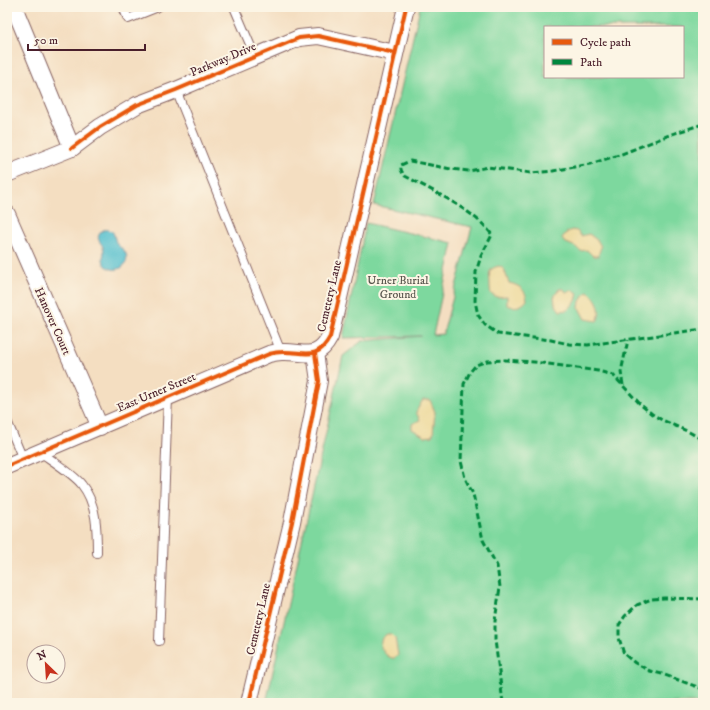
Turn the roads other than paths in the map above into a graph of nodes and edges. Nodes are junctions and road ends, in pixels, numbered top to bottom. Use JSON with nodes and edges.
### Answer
{"nodes":[{"id":1,"x":14,"y":7,"type":"edge"},
{"id":2,"x":123,"y":7,"type":"edge"},
{"id":3,"x":158,"y":7,"type":"edge"},
{"id":4,"x":234,"y":7,"type":"edge"},
{"id":5,"x":406,"y":7,"type":"edge"},
{"id":6,"x":395,"y":53,"type":"junction"},
{"id":7,"x":255,"y":56,"type":"junction"},
{"id":8,"x":176,"y":90,"type":"junction"},
{"id":9,"x":72,"y":148,"type":"junction"},
{"id":10,"x":7,"y":174,"type":"edge"},
{"id":11,"x":7,"y":214,"type":"edge"},
{"id":12,"x":281,"y":352,"type":"junction"},
{"id":13,"x":315,"y":352,"type":"junction"},
{"id":14,"x":168,"y":397,"type":"junction"},
{"id":15,"x":7,"y":421,"type":"edge"},
{"id":16,"x":100,"y":427,"type":"junction"},
{"id":17,"x":40,"y":452,"type":"junction"},
{"id":18,"x":23,"y":460,"type":"junction"},
{"id":19,"x":7,"y":466,"type":"edge"},
{"id":20,"x":97,"y":553,"type":"dead end"},
{"id":21,"x":159,"y":641,"type":"dead end"},
{"id":22,"x":250,"y":703,"type":"edge"}],
"edges":[{"from":1,"to":9,"type":"street"},
{"from":2,"to":3,"type":"lane"},
{"from":4,"to":7,"type":"lane"},
{"from":5,"to":6,"type":"street","name":"Cemetery Lane"},
{"from":6,"to":7,"type":"street","name":"Parkway Drive"},
{"from":6,"to":13,"type":"street","name":"Cemetery Lane"},
{"from":7,"to":8,"type":"street","name":"Parkway Drive"},
{"from":8,"to":9,"type":"street","name":"Parkway Drive"},
{"from":8,"to":12,"type":"lane"},
{"from":9,"to":10,"type":"street"},
{"from":11,"to":16,"type":"street","name":"Hanover Court"},
{"from":12,"to":13,"type":"street","name":"East Urner Street"},
{"from":12,"to":14,"type":"street","name":"East Urner Street"},
{"from":13,"to":22,"type":"street","name":"Cemetery Lane"},
{"from":14,"to":16,"type":"street","name":"East Urner Street"},
{"from":14,"to":21,"type":"lane"},
{"from":15,"to":18,"type":"lane"},
{"from":16,"to":17,"type":"street","name":"East Urner Street"},
{"from":17,"to":18,"type":"street","name":"East Urner Street"},
{"from":17,"to":20,"type":"lane"},
{"from":18,"to":19,"type":"street","name":"East Urner Street"}]}
